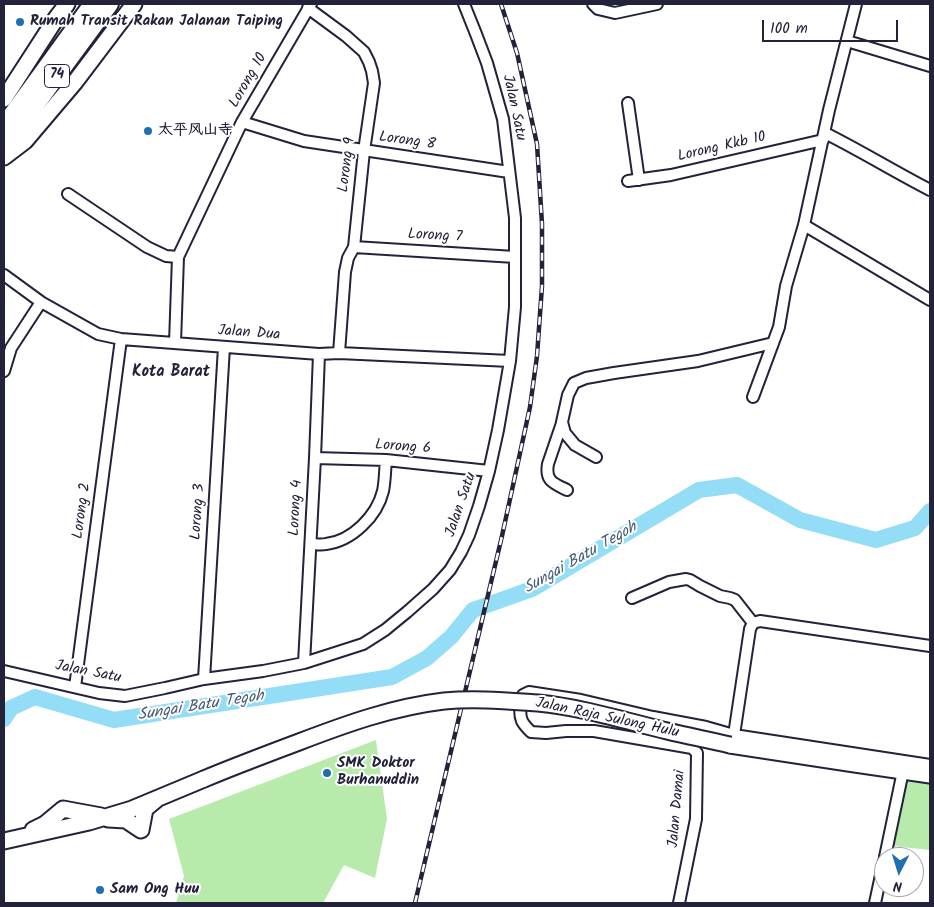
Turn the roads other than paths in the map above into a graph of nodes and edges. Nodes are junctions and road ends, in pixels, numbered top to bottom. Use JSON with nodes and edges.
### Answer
{"nodes":[{"id":1,"x":67,"y":4,"type":"edge"},
{"id":2,"x":92,"y":4,"type":"edge"},
{"id":3,"x":110,"y":4,"type":"edge"},
{"id":4,"x":134,"y":4,"type":"edge"},
{"id":5,"x":464,"y":4,"type":"edge"},
{"id":6,"x":593,"y":4,"type":"edge"},
{"id":7,"x":657,"y":4,"type":"edge"},
{"id":8,"x":856,"y":4,"type":"edge"},
{"id":9,"x":309,"y":6,"type":"edge"},
{"id":10,"x":846,"y":41,"type":"junction"},
{"id":11,"x":930,"y":66,"type":"edge"},
{"id":12,"x":4,"y":99,"type":"edge"},
{"id":13,"x":628,"y":103,"type":"dead end"},
{"id":14,"x":242,"y":122,"type":"junction"},
{"id":15,"x":4,"y":125,"type":"edge"},
{"id":16,"x":824,"y":136,"type":"junction"},
{"id":17,"x":4,"y":147,"type":"edge"},
{"id":18,"x":364,"y":151,"type":"junction"},
{"id":19,"x":4,"y":157,"type":"edge"},
{"id":20,"x":510,"y":172,"type":"junction"},
{"id":21,"x":639,"y":180,"type":"junction"},
{"id":22,"x":628,"y":181,"type":"dead end"},
{"id":23,"x":930,"y":190,"type":"edge"},
{"id":24,"x":68,"y":194,"type":"dead end"},
{"id":25,"x":804,"y":225,"type":"junction"},
{"id":26,"x":354,"y":247,"type":"junction"},
{"id":27,"x":178,"y":257,"type":"junction"},
{"id":28,"x":515,"y":257,"type":"junction"},
{"id":29,"x":4,"y":275,"type":"edge"},
{"id":30,"x":930,"y":300,"type":"edge"},
{"id":31,"x":41,"y":302,"type":"junction"},
{"id":32,"x":121,"y":339,"type":"junction"},
{"id":33,"x":175,"y":343,"type":"junction"},
{"id":34,"x":773,"y":343,"type":"junction"},
{"id":35,"x":224,"y":347,"type":"junction"},
{"id":36,"x":339,"y":353,"type":"junction"},
{"id":37,"x":319,"y":354,"type":"junction"},
{"id":38,"x":510,"y":361,"type":"junction"},
{"id":39,"x":4,"y":371,"type":"edge"},
{"id":40,"x":753,"y":397,"type":"dead end"},
{"id":41,"x":562,"y":422,"type":"junction"},
{"id":42,"x":596,"y":457,"type":"dead end"},
{"id":43,"x":315,"y":458,"type":"junction"},
{"id":44,"x":386,"y":460,"type":"junction"},
{"id":45,"x":489,"y":471,"type":"junction"},
{"id":46,"x":567,"y":490,"type":"dead end"},
{"id":47,"x":311,"y":544,"type":"junction"},
{"id":48,"x":632,"y":598,"type":"dead end"},
{"id":49,"x":753,"y":622,"type":"junction"},
{"id":50,"x":930,"y":646,"type":"edge"},
{"id":51,"x":304,"y":663,"type":"junction"},
{"id":52,"x":4,"y":671,"type":"edge"},
{"id":53,"x":204,"y":679,"type":"junction"},
{"id":54,"x":75,"y":687,"type":"junction"},
{"id":55,"x":732,"y":740,"type":"junction"},
{"id":56,"x":930,"y":765,"type":"edge"},
{"id":57,"x":904,"y":771,"type":"junction"},
{"id":58,"x":930,"y":775,"type":"edge"},
{"id":59,"x":159,"y":797,"type":"junction"},
{"id":60,"x":104,"y":816,"type":"junction"},
{"id":61,"x":89,"y":822,"type":"junction"},
{"id":62,"x":11,"y":839,"type":"edge"},
{"id":63,"x":887,"y":847,"type":"edge"},
{"id":64,"x":679,"y":903,"type":"edge"}],
"edges":[{"from":1,"to":12,"type":"street"},
{"from":2,"to":15,"type":"main road","number":"74"},
{"from":3,"to":17,"type":"main road","number":"74"},
{"from":4,"to":19,"type":"street"},
{"from":5,"to":20,"type":"street","name":"Jalan Satu"},
{"from":6,"to":7,"type":"street"},
{"from":8,"to":10,"type":"street"},
{"from":9,"to":14,"type":"street","name":"Lorong 10"},
{"from":9,"to":18,"type":"street","name":"Lorong 9"},
{"from":10,"to":11,"type":"street"},
{"from":10,"to":16,"type":"street"},
{"from":13,"to":21,"type":"street"},
{"from":14,"to":18,"type":"street","name":"Lorong 8"},
{"from":14,"to":27,"type":"street","name":"Lorong 10"},
{"from":16,"to":21,"type":"street","name":"Lorong Kkb 10"},
{"from":16,"to":23,"type":"street"},
{"from":16,"to":25,"type":"street"},
{"from":18,"to":20,"type":"street","name":"Lorong 8"},
{"from":18,"to":26,"type":"street","name":"Lorong 9"},
{"from":20,"to":28,"type":"street","name":"Jalan Satu"},
{"from":21,"to":22,"type":"street","name":"Lorong Kkb 10"},
{"from":24,"to":27,"type":"street"},
{"from":25,"to":30,"type":"street"},
{"from":25,"to":34,"type":"street"},
{"from":26,"to":28,"type":"street","name":"Lorong 7"},
{"from":26,"to":36,"type":"street","name":"Lorong 9"},
{"from":27,"to":33,"type":"street","name":"Lorong 10"},
{"from":28,"to":38,"type":"street","name":"Jalan Satu"},
{"from":29,"to":31,"type":"street","name":"Jalan Dua"},
{"from":31,"to":32,"type":"street","name":"Jalan Dua"},
{"from":31,"to":39,"type":"street"},
{"from":32,"to":33,"type":"street","name":"Jalan Dua"},
{"from":32,"to":54,"type":"street","name":"Lorong 2"},
{"from":33,"to":35,"type":"street","name":"Jalan Dua"},
{"from":34,"to":40,"type":"street"},
{"from":34,"to":41,"type":"street"},
{"from":35,"to":37,"type":"street","name":"Jalan Dua"},
{"from":35,"to":53,"type":"street","name":"Lorong 3"},
{"from":36,"to":37,"type":"street","name":"Jalan Dua"},
{"from":36,"to":38,"type":"street","name":"Jalan Dua"},
{"from":37,"to":43,"type":"street","name":"Lorong 4"},
{"from":38,"to":45,"type":"street","name":"Jalan Satu"},
{"from":41,"to":42,"type":"street"},
{"from":41,"to":46,"type":"street"},
{"from":43,"to":44,"type":"street","name":"Lorong 6"},
{"from":43,"to":47,"type":"street","name":"Lorong 4"},
{"from":44,"to":45,"type":"street","name":"Lorong 6"},
{"from":44,"to":47,"type":"street"},
{"from":45,"to":51,"type":"street","name":"Jalan Satu"},
{"from":47,"to":51,"type":"street","name":"Lorong 4"},
{"from":48,"to":49,"type":"street"},
{"from":49,"to":50,"type":"street"},
{"from":49,"to":55,"type":"street"},
{"from":51,"to":53,"type":"street","name":"Jalan Satu"},
{"from":52,"to":54,"type":"street","name":"Jalan Satu"},
{"from":53,"to":54,"type":"street","name":"Jalan Satu"},
{"from":55,"to":56,"type":"street"},
{"from":55,"to":57,"type":"street","name":"Jalan Raja Sulong Hulu"},
{"from":55,"to":59,"type":"street","name":"Jalan Raja Sulong Hulu","bridge":true},
{"from":55,"to":64,"type":"street","name":"Jalan Damai"},
{"from":57,"to":58,"type":"street","name":"Jalan Raja Sulong Hulu"},
{"from":57,"to":63,"type":"street"},
{"from":59,"to":60,"type":"street","name":"Jalan Raja Sulong Hulu"},
{"from":59,"to":61,"type":"street"},
{"from":60,"to":61,"type":"street","name":"Jalan Raja Sulong Hulu"},
{"from":60,"to":62,"type":"street"},
{"from":61,"to":62,"type":"street"}]}
